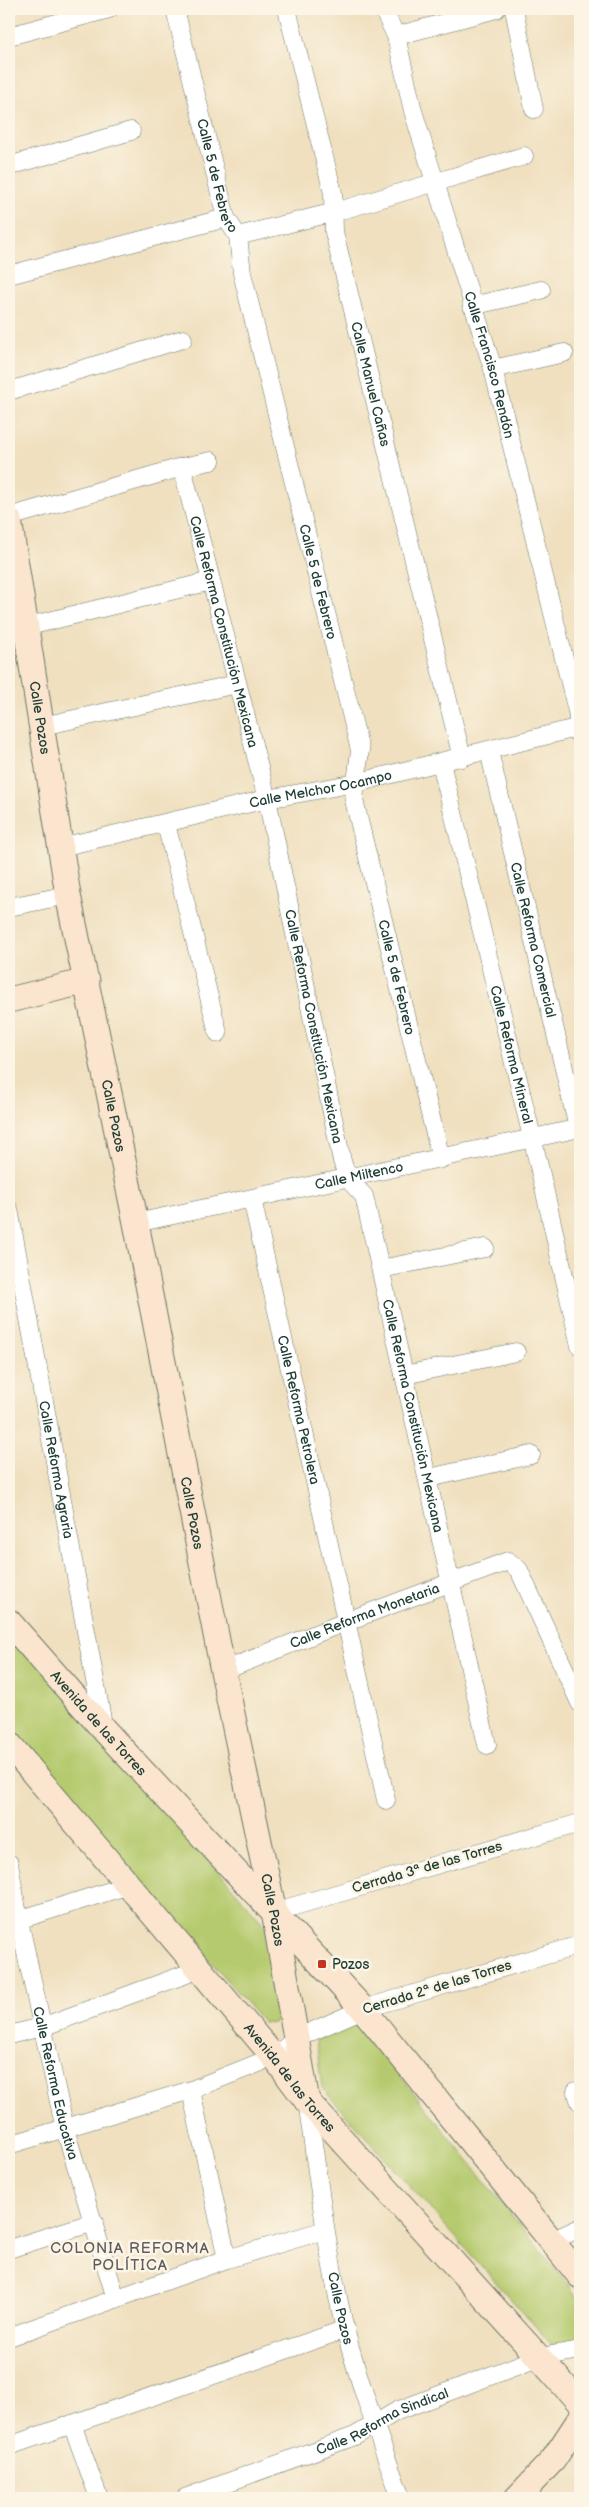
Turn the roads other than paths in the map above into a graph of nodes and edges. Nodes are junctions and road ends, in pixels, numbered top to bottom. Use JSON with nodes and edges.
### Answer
{"nodes":[{"id":1,"x":110,"y":9,"type":"edge"},
{"id":2,"x":175,"y":9,"type":"edge"},
{"id":3,"x":287,"y":9,"type":"edge"},
{"id":4,"x":383,"y":9,"type":"edge"},
{"id":5,"x":496,"y":9,"type":"edge"},
{"id":6,"x":514,"y":9,"type":"edge"},
{"id":7,"x":9,"y":36,"type":"edge"},
{"id":8,"x":396,"y":36,"type":"junction"},
{"id":9,"x":534,"y":109,"type":"dead end"},
{"id":10,"x":132,"y":131,"type":"dead end"},
{"id":11,"x":524,"y":156,"type":"dead end"},
{"id":12,"x":9,"y":166,"type":"edge"},
{"id":13,"x":434,"y":182,"type":"junction"},
{"id":14,"x":335,"y":212,"type":"junction"},
{"id":15,"x":226,"y":218,"type":"junction"},
{"id":16,"x":238,"y":236,"type":"junction"},
{"id":17,"x":9,"y":275,"type":"edge"},
{"id":18,"x":541,"y":290,"type":"dead end"},
{"id":19,"x":472,"y":306,"type":"junction"},
{"id":20,"x":183,"y":339,"type":"dead end"},
{"id":21,"x":564,"y":353,"type":"dead end"},
{"id":22,"x":493,"y":369,"type":"junction"},
{"id":23,"x":9,"y":391,"type":"edge"},
{"id":24,"x":211,"y":460,"type":"dead end"},
{"id":25,"x":182,"y":467,"type":"junction"},
{"id":26,"x":9,"y":519,"type":"edge"},
{"id":27,"x":211,"y":581,"type":"junction"},
{"id":28,"x":26,"y":627,"type":"junction"},
{"id":29,"x":236,"y":684,"type":"junction"},
{"id":30,"x":42,"y":726,"type":"junction"},
{"id":31,"x":580,"y":730,"type":"edge"},
{"id":32,"x":490,"y":751,"type":"junction"},
{"id":33,"x":462,"y":758,"type":"junction"},
{"id":34,"x":441,"y":763,"type":"junction"},
{"id":35,"x":356,"y":783,"type":"junction"},
{"id":36,"x":267,"y":799,"type":"junction"},
{"id":37,"x":166,"y":824,"type":"junction"},
{"id":38,"x":61,"y":847,"type":"junction"},
{"id":39,"x":68,"y":895,"type":"junction"},
{"id":40,"x":9,"y":907,"type":"edge"},
{"id":41,"x":87,"y":981,"type":"junction"},
{"id":42,"x":9,"y":1000,"type":"edge"},
{"id":43,"x":218,"y":1032,"type":"dead end"},
{"id":44,"x":579,"y":1128,"type":"edge"},
{"id":45,"x":532,"y":1139,"type":"junction"},
{"id":46,"x":441,"y":1159,"type":"junction"},
{"id":47,"x":348,"y":1179,"type":"junction"},
{"id":48,"x":252,"y":1199,"type":"junction"},
{"id":49,"x":9,"y":1209,"type":"edge"},
{"id":50,"x":136,"y":1223,"type":"junction"},
{"id":51,"x":485,"y":1248,"type":"dead end"},
{"id":52,"x":380,"y":1269,"type":"junction"},
{"id":53,"x":580,"y":1346,"type":"edge"},
{"id":54,"x":516,"y":1352,"type":"dead end"},
{"id":55,"x":404,"y":1375,"type":"junction"},
{"id":56,"x":531,"y":1455,"type":"dead end"},
{"id":57,"x":429,"y":1478,"type":"junction"},
{"id":58,"x":449,"y":1582,"type":"junction"},
{"id":59,"x":9,"y":1622,"type":"edge"},
{"id":60,"x":345,"y":1622,"type":"junction"},
{"id":61,"x":223,"y":1671,"type":"junction"},
{"id":62,"x":580,"y":1704,"type":"edge"},
{"id":63,"x":105,"y":1732,"type":"junction"},
{"id":64,"x":9,"y":1744,"type":"edge"},
{"id":65,"x":487,"y":1745,"type":"dead end"},
{"id":66,"x":386,"y":1800,"type":"dead end"},
{"id":67,"x":580,"y":1823,"type":"edge"},
{"id":68,"x":9,"y":1863,"type":"edge"},
{"id":69,"x":129,"y":1885,"type":"junction"},
{"id":70,"x":274,"y":1912,"type":"junction"},
{"id":71,"x":14,"y":1922,"type":"edge"},
{"id":72,"x":580,"y":1945,"type":"edge"},
{"id":73,"x":200,"y":1969,"type":"junction"},
{"id":74,"x":363,"y":2009,"type":"junction"},
{"id":75,"x":42,"y":2027,"type":"junction"},
{"id":76,"x":9,"y":2035,"type":"edge"},
{"id":77,"x":297,"y":2038,"type":"junction"},
{"id":78,"x":274,"y":2057,"type":"junction"},
{"id":79,"x":191,"y":2090,"type":"junction"},
{"id":80,"x":307,"y":2101,"type":"junction"},
{"id":81,"x":65,"y":2129,"type":"junction"},
{"id":82,"x":9,"y":2145,"type":"edge"},
{"id":83,"x":94,"y":2222,"type":"junction"},
{"id":84,"x":580,"y":2228,"type":"edge"},
{"id":85,"x":325,"y":2230,"type":"junction"},
{"id":86,"x":551,"y":2241,"type":"junction"},
{"id":87,"x":9,"y":2249,"type":"edge"},
{"id":88,"x":227,"y":2259,"type":"junction"},
{"id":89,"x":580,"y":2276,"type":"edge"},
{"id":90,"x":116,"y":2299,"type":"junction"},
{"id":91,"x":346,"y":2330,"type":"junction"},
{"id":92,"x":9,"y":2337,"type":"edge"},
{"id":93,"x":580,"y":2350,"type":"edge"},
{"id":94,"x":540,"y":2357,"type":"junction"},
{"id":95,"x":580,"y":2403,"type":"edge"},
{"id":96,"x":580,"y":2419,"type":"edge"},
{"id":97,"x":72,"y":2424,"type":"junction"},
{"id":98,"x":375,"y":2424,"type":"junction"},
{"id":99,"x":9,"y":2446,"type":"edge"},
{"id":100,"x":100,"y":2498,"type":"edge"},
{"id":101,"x":185,"y":2498,"type":"edge"},
{"id":102,"x":401,"y":2498,"type":"edge"},
{"id":103,"x":517,"y":2498,"type":"edge"}],
"edges":[{"from":1,"to":7,"type":"street"},
{"from":2,"to":15,"type":"street","name":"Calle 5 de Febrero"},
{"from":3,"to":14,"type":"street","name":"Calle Manuel Cañas"},
{"from":4,"to":8,"type":"street","name":"Calle Francisco Rendón"},
{"from":5,"to":8,"type":"street"},
{"from":6,"to":9,"type":"street"},
{"from":8,"to":13,"type":"street","name":"Calle Francisco Rendón"},
{"from":10,"to":12,"type":"street"},
{"from":11,"to":13,"type":"street"},
{"from":13,"to":14,"type":"street"},
{"from":13,"to":19,"type":"street","name":"Calle Francisco Rendón"},
{"from":14,"to":16,"type":"street"},
{"from":14,"to":33,"type":"street","name":"Calle Manuel Cañas"},
{"from":15,"to":16,"type":"street","name":"Calle 5 de Febrero"},
{"from":15,"to":17,"type":"street"},
{"from":16,"to":35,"type":"street","name":"Calle 5 de Febrero"},
{"from":18,"to":19,"type":"street"},
{"from":19,"to":22,"type":"street","name":"Calle Francisco Rendón"},
{"from":20,"to":23,"type":"street"},
{"from":21,"to":22,"type":"street"},
{"from":22,"to":31,"type":"street","name":"Calle Francisco Rendón"},
{"from":24,"to":25,"type":"street"},
{"from":25,"to":26,"type":"street"},
{"from":25,"to":27,"type":"street","name":"Calle Reforma Constitución Mexicana"},
{"from":26,"to":28,"type":"street","name":"Calle Pozos"},
{"from":27,"to":28,"type":"street"},
{"from":27,"to":29,"type":"street","name":"Calle Reforma Constitución Mexicana"},
{"from":28,"to":30,"type":"street","name":"Calle Pozos"},
{"from":29,"to":30,"type":"street"},
{"from":29,"to":36,"type":"street","name":"Calle Reforma Constitución Mexicana"},
{"from":30,"to":38,"type":"street","name":"Calle Pozos"},
{"from":31,"to":32,"type":"street","name":"Calle Melchor Ocampo"},
{"from":32,"to":33,"type":"street","name":"Calle Melchor Ocampo"},
{"from":32,"to":44,"type":"street","name":"Calle Reforma Comercial"},
{"from":33,"to":34,"type":"street","name":"Calle Melchor Ocampo"},
{"from":34,"to":35,"type":"street","name":"Calle Melchor Ocampo"},
{"from":34,"to":45,"type":"street","name":"Calle Reforma Mineral"},
{"from":35,"to":36,"type":"street","name":"Calle Melchor Ocampo"},
{"from":35,"to":46,"type":"street","name":"Calle 5 de Febrero"},
{"from":36,"to":37,"type":"street","name":"Calle Melchor Ocampo"},
{"from":36,"to":47,"type":"street","name":"Calle Reforma Constitución Mexicana"},
{"from":37,"to":38,"type":"street","name":"Calle Melchor Ocampo"},
{"from":37,"to":43,"type":"street"},
{"from":38,"to":39,"type":"street","name":"Calle Pozos"},
{"from":39,"to":40,"type":"street"},
{"from":39,"to":41,"type":"street","name":"Calle Pozos"},
{"from":41,"to":42,"type":"street"},
{"from":41,"to":50,"type":"street","name":"Calle Pozos"},
{"from":44,"to":45,"type":"street","name":"Calle Miltenco"},
{"from":45,"to":46,"type":"street","name":"Calle Miltenco"},
{"from":45,"to":53,"type":"street","name":"Calle Reforma Mineral"},
{"from":46,"to":47,"type":"street","name":"Calle Miltenco"},
{"from":47,"to":48,"type":"street","name":"Calle Miltenco"},
{"from":47,"to":52,"type":"street","name":"Calle Reforma Constitución Mexicana"},
{"from":48,"to":50,"type":"street","name":"Calle Miltenco"},
{"from":48,"to":60,"type":"street","name":"Calle Reforma Petrolera"},
{"from":49,"to":63,"type":"street","name":"Calle Reforma Agraria"},
{"from":50,"to":61,"type":"street","name":"Calle Pozos"},
{"from":51,"to":52,"type":"street"},
{"from":52,"to":55,"type":"street","name":"Calle Reforma Constitución Mexicana"},
{"from":54,"to":55,"type":"street"},
{"from":55,"to":57,"type":"street","name":"Calle Reforma Constitución Mexicana"},
{"from":56,"to":57,"type":"street"},
{"from":57,"to":58,"type":"street","name":"Calle Reforma Constitución Mexicana"},
{"from":58,"to":60,"type":"street","name":"Calle Reforma Monetaria"},
{"from":58,"to":62,"type":"street","name":"Calle Reforma Monetaria"},
{"from":58,"to":65,"type":"street","name":"Calle Reforma Constitución Mexicana"},
{"from":59,"to":63,"type":"street","name":"Avenida de las Torres"},
{"from":60,"to":61,"type":"street","name":"Calle Reforma Monetaria"},
{"from":60,"to":66,"type":"street","name":"Calle Reforma Petrolera"},
{"from":61,"to":70,"type":"street","name":"Calle Pozos"},
{"from":63,"to":70,"type":"street","name":"Avenida de las Torres"},
{"from":64,"to":69,"type":"street","name":"Avenida de las Torres"},
{"from":67,"to":70,"type":"street","name":"Cerrada 3ª de las Torres"},
{"from":68,"to":71,"type":"street","name":"Calle Reforma Educativa"},
{"from":69,"to":71,"type":"street"},
{"from":69,"to":73,"type":"street","name":"Avenida de las Torres"},
{"from":70,"to":74,"type":"street","name":"Avenida de las Torres"},
{"from":70,"to":77,"type":"street","name":"Calle Pozos"},
{"from":71,"to":75,"type":"street","name":"Calle Reforma Educativa"},
{"from":72,"to":74,"type":"street","name":"Cerrada 2ª de las Torres"},
{"from":73,"to":75,"type":"street"},
{"from":73,"to":78,"type":"street","name":"Avenida de las Torres"},
{"from":74,"to":77,"type":"street","name":"Cerrada 2ª de las Torres"},
{"from":74,"to":86,"type":"street","name":"Avenida de las Torres"},
{"from":75,"to":76,"type":"street"},
{"from":75,"to":81,"type":"street","name":"Calle Reforma Educativa"},
{"from":77,"to":78,"type":"street","name":"Cerrada 2ª de las Torres"},
{"from":77,"to":80,"type":"street","name":"Calle Pozos"},
{"from":78,"to":79,"type":"street","name":"Cerrada 2ª de las Torres"},
{"from":78,"to":80,"type":"street","name":"Avenida de las Torres"},
{"from":79,"to":81,"type":"street","name":"Cerrada 2ª de las Torres"},
{"from":79,"to":88,"type":"street"},
{"from":80,"to":85,"type":"street","name":"Calle Pozos"},
{"from":80,"to":94,"type":"street","name":"Avenida de las Torres"},
{"from":81,"to":82,"type":"street","name":"Cerrada 2ª de las Torres"},
{"from":81,"to":83,"type":"street","name":"Calle Reforma Educativa"},
{"from":83,"to":87,"type":"street"},
{"from":83,"to":90,"type":"street","name":"Calle Reforma Educativa"},
{"from":84,"to":86,"type":"street"},
{"from":85,"to":88,"type":"street"},
{"from":85,"to":91,"type":"street","name":"Calle Pozos"},
{"from":86,"to":89,"type":"street","name":"Avenida de las Torres"},
{"from":88,"to":90,"type":"street"},
{"from":90,"to":92,"type":"street"},
{"from":91,"to":97,"type":"street"},
{"from":91,"to":98,"type":"street","name":"Calle Pozos"},
{"from":93,"to":94,"type":"street","name":"Calle Reforma Sindical"},
{"from":94,"to":95,"type":"street","name":"Avenida de las Torres"},
{"from":94,"to":98,"type":"street","name":"Calle Reforma Sindical"},
{"from":96,"to":103,"type":"street"},
{"from":97,"to":99,"type":"street"},
{"from":97,"to":100,"type":"street"},
{"from":98,"to":101,"type":"street","name":"Calle Reforma Sindical"},
{"from":98,"to":102,"type":"street","name":"Calle Pozos"}]}
